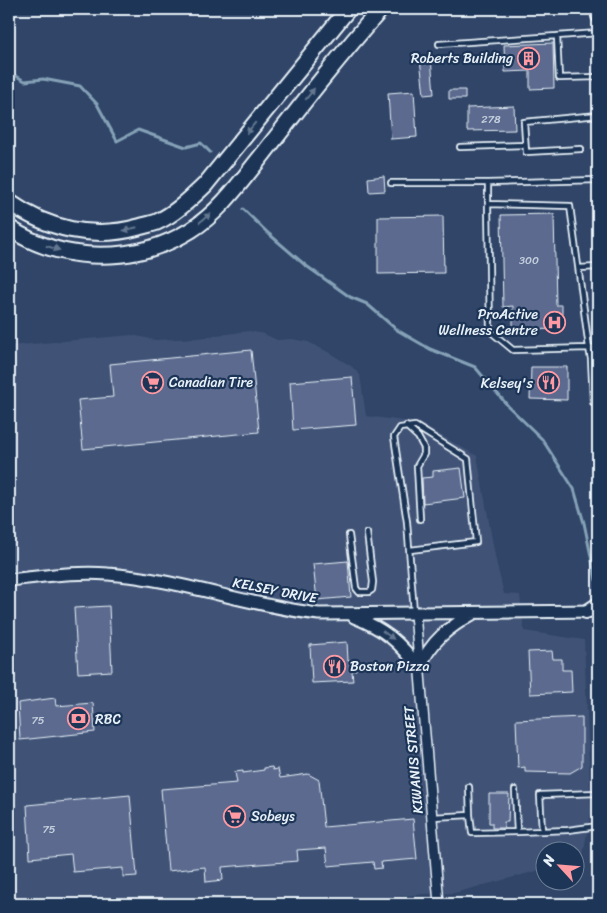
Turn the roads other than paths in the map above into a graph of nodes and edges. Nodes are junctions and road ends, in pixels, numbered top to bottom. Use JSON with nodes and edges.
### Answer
{"nodes":[{"id":1,"x":348,"y":9,"type":"edge"},
{"id":2,"x":381,"y":9,"type":"edge"},
{"id":3,"x":597,"y":9,"type":"edge"},
{"id":4,"x":598,"y":16,"type":"edge"},
{"id":5,"x":598,"y":33,"type":"edge"},
{"id":6,"x":557,"y":36,"type":"junction"},
{"id":7,"x":439,"y":44,"type":"dead end"},
{"id":8,"x":598,"y":77,"type":"edge"},
{"id":9,"x":598,"y":115,"type":"edge"},
{"id":10,"x":525,"y":145,"type":"junction"},
{"id":11,"x":460,"y":147,"type":"dead end"},
{"id":12,"x":581,"y":148,"type":"dead end"},
{"id":13,"x":598,"y":180,"type":"edge"},
{"id":14,"x":391,"y":182,"type":"dead end"},
{"id":15,"x":488,"y":183,"type":"junction"},
{"id":16,"x":9,"y":202,"type":"edge"},
{"id":17,"x":488,"y":204,"type":"junction"},
{"id":18,"x":9,"y":228,"type":"edge"},
{"id":19,"x":598,"y":266,"type":"edge"},
{"id":20,"x":579,"y":268,"type":"junction"},
{"id":21,"x":589,"y":348,"type":"junction"},
{"id":22,"x":598,"y":349,"type":"edge"},
{"id":23,"x":593,"y":402,"type":"dead end"},
{"id":24,"x":406,"y":426,"type":"junction"},
{"id":25,"x":420,"y":520,"type":"dead end"},
{"id":26,"x":367,"y":533,"type":"dead end"},
{"id":27,"x":349,"y":535,"type":"dead end"},
{"id":28,"x":410,"y":550,"type":"junction"},
{"id":29,"x":9,"y":580,"type":"edge"},
{"id":30,"x":598,"y":604,"type":"edge"},
{"id":31,"x":476,"y":612,"type":"junction"},
{"id":32,"x":415,"y":613,"type":"junction"},
{"id":33,"x":594,"y":613,"type":"edge"},
{"id":34,"x":348,"y":615,"type":"junction"},
{"id":35,"x":419,"y":668,"type":"junction"},
{"id":36,"x":469,"y":787,"type":"dead end"},
{"id":37,"x":515,"y":790,"type":"dead end"},
{"id":38,"x":598,"y":793,"type":"edge"},
{"id":39,"x":470,"y":815,"type":"junction"},
{"id":40,"x":432,"y":816,"type":"junction"},
{"id":41,"x":598,"y":826,"type":"edge"},
{"id":42,"x":542,"y":831,"type":"junction"},
{"id":43,"x":516,"y":832,"type":"junction"},
{"id":44,"x":439,"y":904,"type":"edge"}],
"edges":[{"from":1,"to":16,"type":"highway","one_way":true},
{"from":18,"to":2,"type":"highway","one_way":true},
{"from":3,"to":4,"type":"main road"},
{"from":5,"to":6,"type":"lane"},
{"from":6,"to":7,"type":"lane"},
{"from":6,"to":8,"type":"lane"},
{"from":9,"to":10,"type":"lane"},
{"from":10,"to":11,"type":"lane"},
{"from":10,"to":12,"type":"lane"},
{"from":13,"to":15,"type":"lane"},
{"from":14,"to":15,"type":"lane"},
{"from":15,"to":17,"type":"lane"},
{"from":17,"to":20,"type":"lane"},
{"from":17,"to":21,"type":"lane"},
{"from":19,"to":20,"type":"lane"},
{"from":20,"to":21,"type":"lane"},
{"from":21,"to":22,"type":"lane"},
{"from":21,"to":23,"type":"lane"},
{"from":24,"to":25,"type":"lane"},
{"from":24,"to":28,"type":"lane"},
{"from":24,"to":28,"type":"lane"},
{"from":26,"to":27,"type":"lane"},
{"from":28,"to":32,"type":"lane"},
{"from":29,"to":34,"type":"main road","name":"KELSEY DRIVE"},
{"from":30,"to":33,"type":"main road"},
{"from":31,"to":32,"type":"main road","name":"KELSEY DRIVE"},
{"from":31,"to":33,"type":"main road","name":"KELSEY DRIVE"},
{"from":31,"to":35,"type":"main road"},
{"from":32,"to":34,"type":"main road","name":"KELSEY DRIVE"},
{"from":32,"to":35,"type":"street","name":"KIWANIS STREET"},
{"from":34,"to":35,"type":"main road","one_way":true},
{"from":35,"to":40,"type":"street","name":"KIWANIS STREET"},
{"from":36,"to":39,"type":"lane"},
{"from":37,"to":43,"type":"lane"},
{"from":38,"to":42,"type":"lane"},
{"from":39,"to":40,"type":"lane"},
{"from":39,"to":43,"type":"lane"},
{"from":40,"to":44,"type":"street","name":"KIWANIS STREET"},
{"from":41,"to":42,"type":"lane"},
{"from":42,"to":43,"type":"lane"}]}
